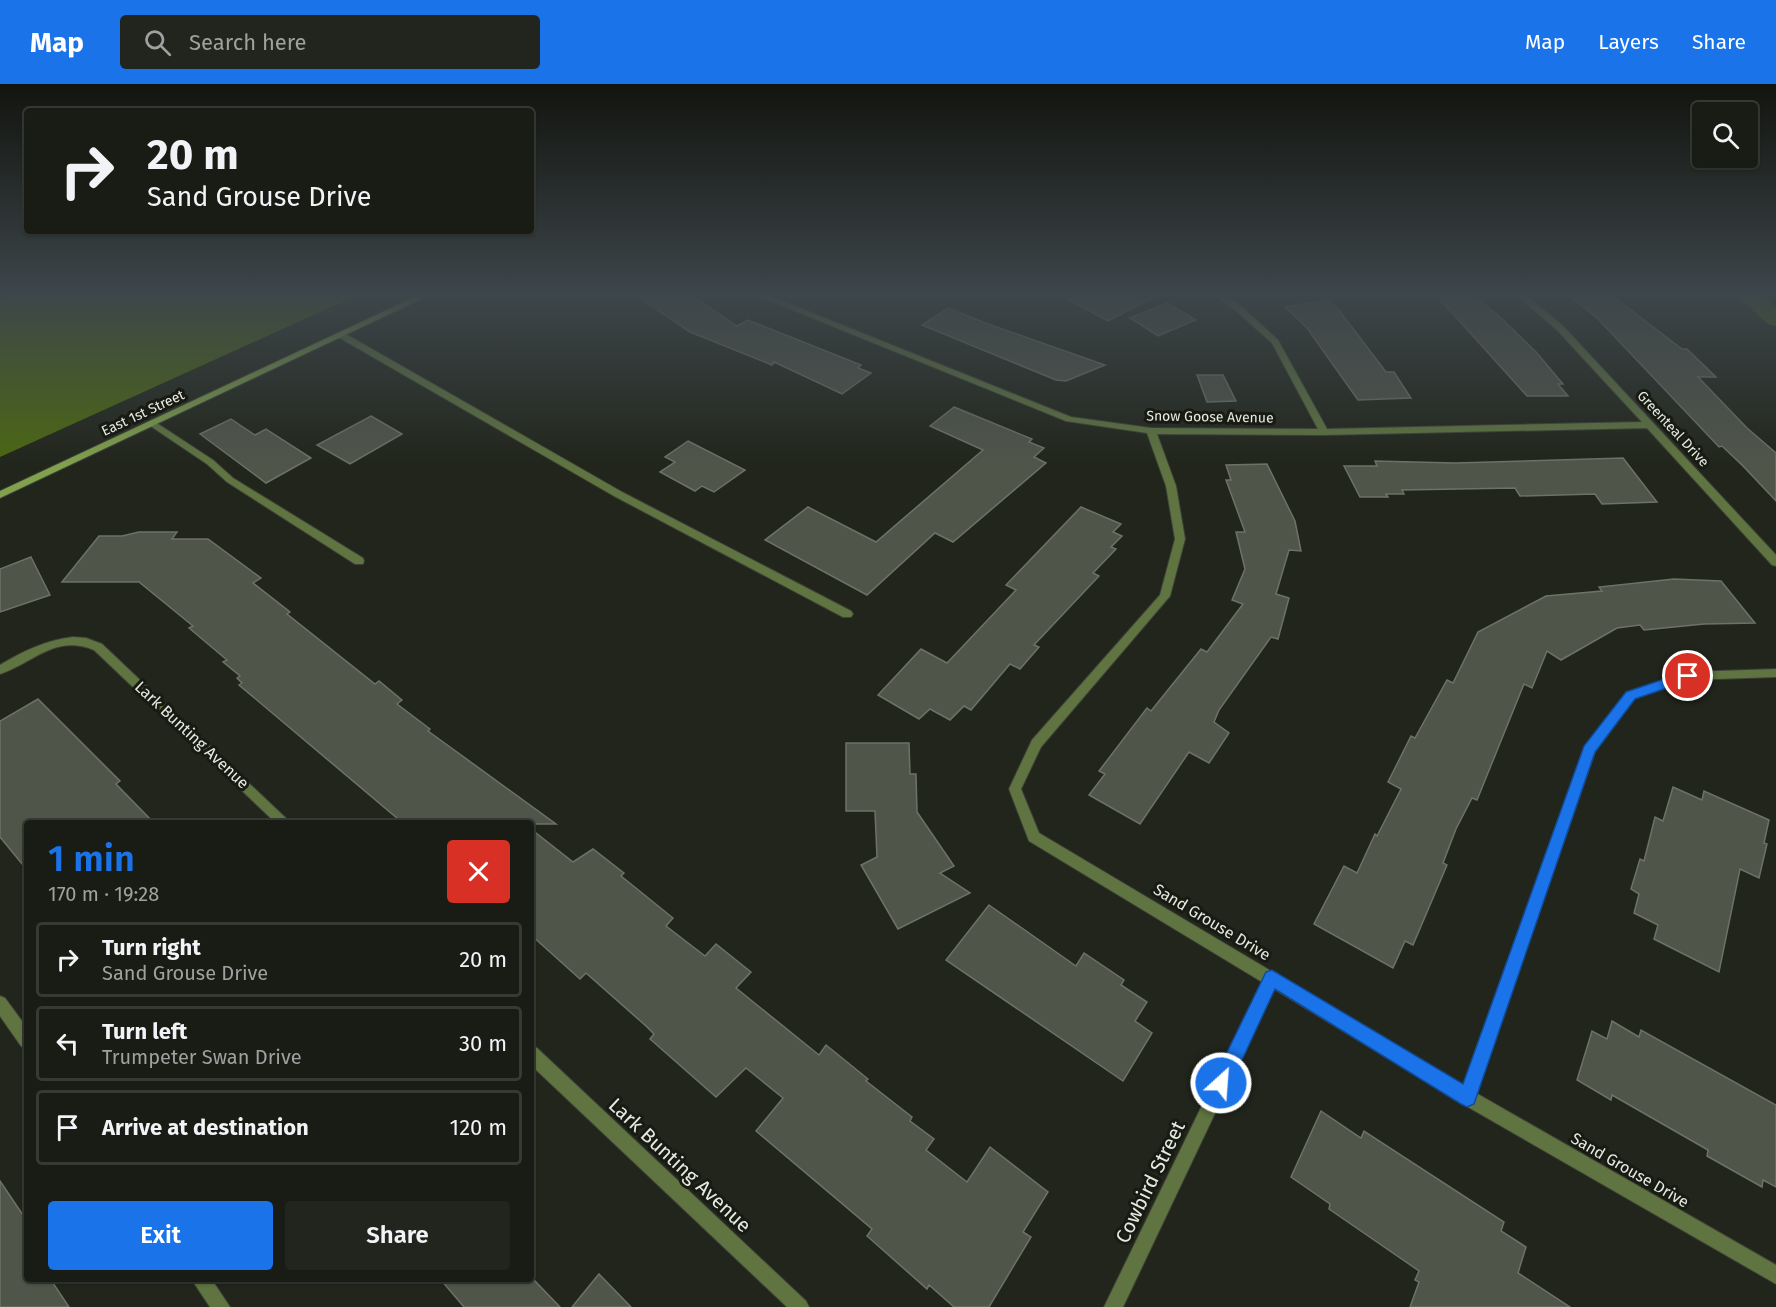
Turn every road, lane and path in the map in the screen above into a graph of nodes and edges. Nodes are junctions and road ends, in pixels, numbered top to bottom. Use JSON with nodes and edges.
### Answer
{"nodes":[{"id":1,"x":306,"y":351,"type":"edge"},
{"id":2,"x":369,"y":351,"type":"edge"},
{"id":3,"x":899,"y":351,"type":"edge"},
{"id":4,"x":1280,"y":351,"type":"edge"},
{"id":5,"x":1582,"y":351,"type":"edge"},
{"id":6,"x":152,"y":423,"type":"junction"},
{"id":7,"x":1651,"y":424,"type":"junction"},
{"id":8,"x":1151,"y":431,"type":"junction"},
{"id":9,"x":1324,"y":432,"type":"junction"},
{"id":10,"x":0,"y":495,"type":"edge"},
{"id":11,"x":1763,"y":546,"type":"junction"},
{"id":12,"x":1776,"y":546,"type":"edge"},
{"id":13,"x":358,"y":561,"type":"dead end"},
{"id":14,"x":1776,"y":562,"type":"edge"},
{"id":15,"x":847,"y":614,"type":"dead end"},
{"id":16,"x":0,"y":670,"type":"edge"},
{"id":17,"x":1776,"y":673,"type":"edge"},
{"id":18,"x":282,"y":820,"type":"edge"},
{"id":19,"x":1272,"y":978,"type":"junction"},
{"id":20,"x":0,"y":1004,"type":"edge"},
{"id":21,"x":24,"y":1037,"type":"edge"},
{"id":22,"x":534,"y":1057,"type":"edge"},
{"id":23,"x":1467,"y":1097,"type":"junction"},
{"id":24,"x":1776,"y":1275,"type":"edge"},
{"id":25,"x":202,"y":1282,"type":"edge"},
{"id":26,"x":221,"y":1307,"type":"edge"},
{"id":27,"x":800,"y":1307,"type":"edge"},
{"id":28,"x":1113,"y":1307,"type":"edge"}],
"edges":[{"from":1,"to":6,"type":"main road","name":"East 1st Street"},
{"from":2,"to":15,"type":"street"},
{"from":3,"to":8,"type":"street","name":"Snow Goose Avenue"},
{"from":4,"to":9,"type":"street"},
{"from":5,"to":7,"type":"street","name":"Greenteal Drive"},
{"from":6,"to":10,"type":"main road","name":"East 1st Street"},
{"from":6,"to":13,"type":"street"},
{"from":7,"to":9,"type":"street","name":"Snow Goose Avenue"},
{"from":7,"to":11,"type":"street","name":"Greenteal Drive"},
{"from":8,"to":9,"type":"street","name":"Snow Goose Avenue"},
{"from":8,"to":19,"type":"street","name":"Sand Grouse Drive"},
{"from":11,"to":12,"type":"street"},
{"from":11,"to":14,"type":"street","name":"Greenteal Drive"},
{"from":16,"to":18,"type":"street","name":"Lark Bunting Avenue"},
{"from":17,"to":23,"type":"street"},
{"from":19,"to":23,"type":"street","name":"Sand Grouse Drive"},
{"from":19,"to":28,"type":"street","name":"Cowbird Street"},
{"from":20,"to":21,"type":"street"},
{"from":22,"to":27,"type":"street","name":"Lark Bunting Avenue"},
{"from":23,"to":24,"type":"street","name":"Sand Grouse Drive"},
{"from":25,"to":26,"type":"street"}]}
